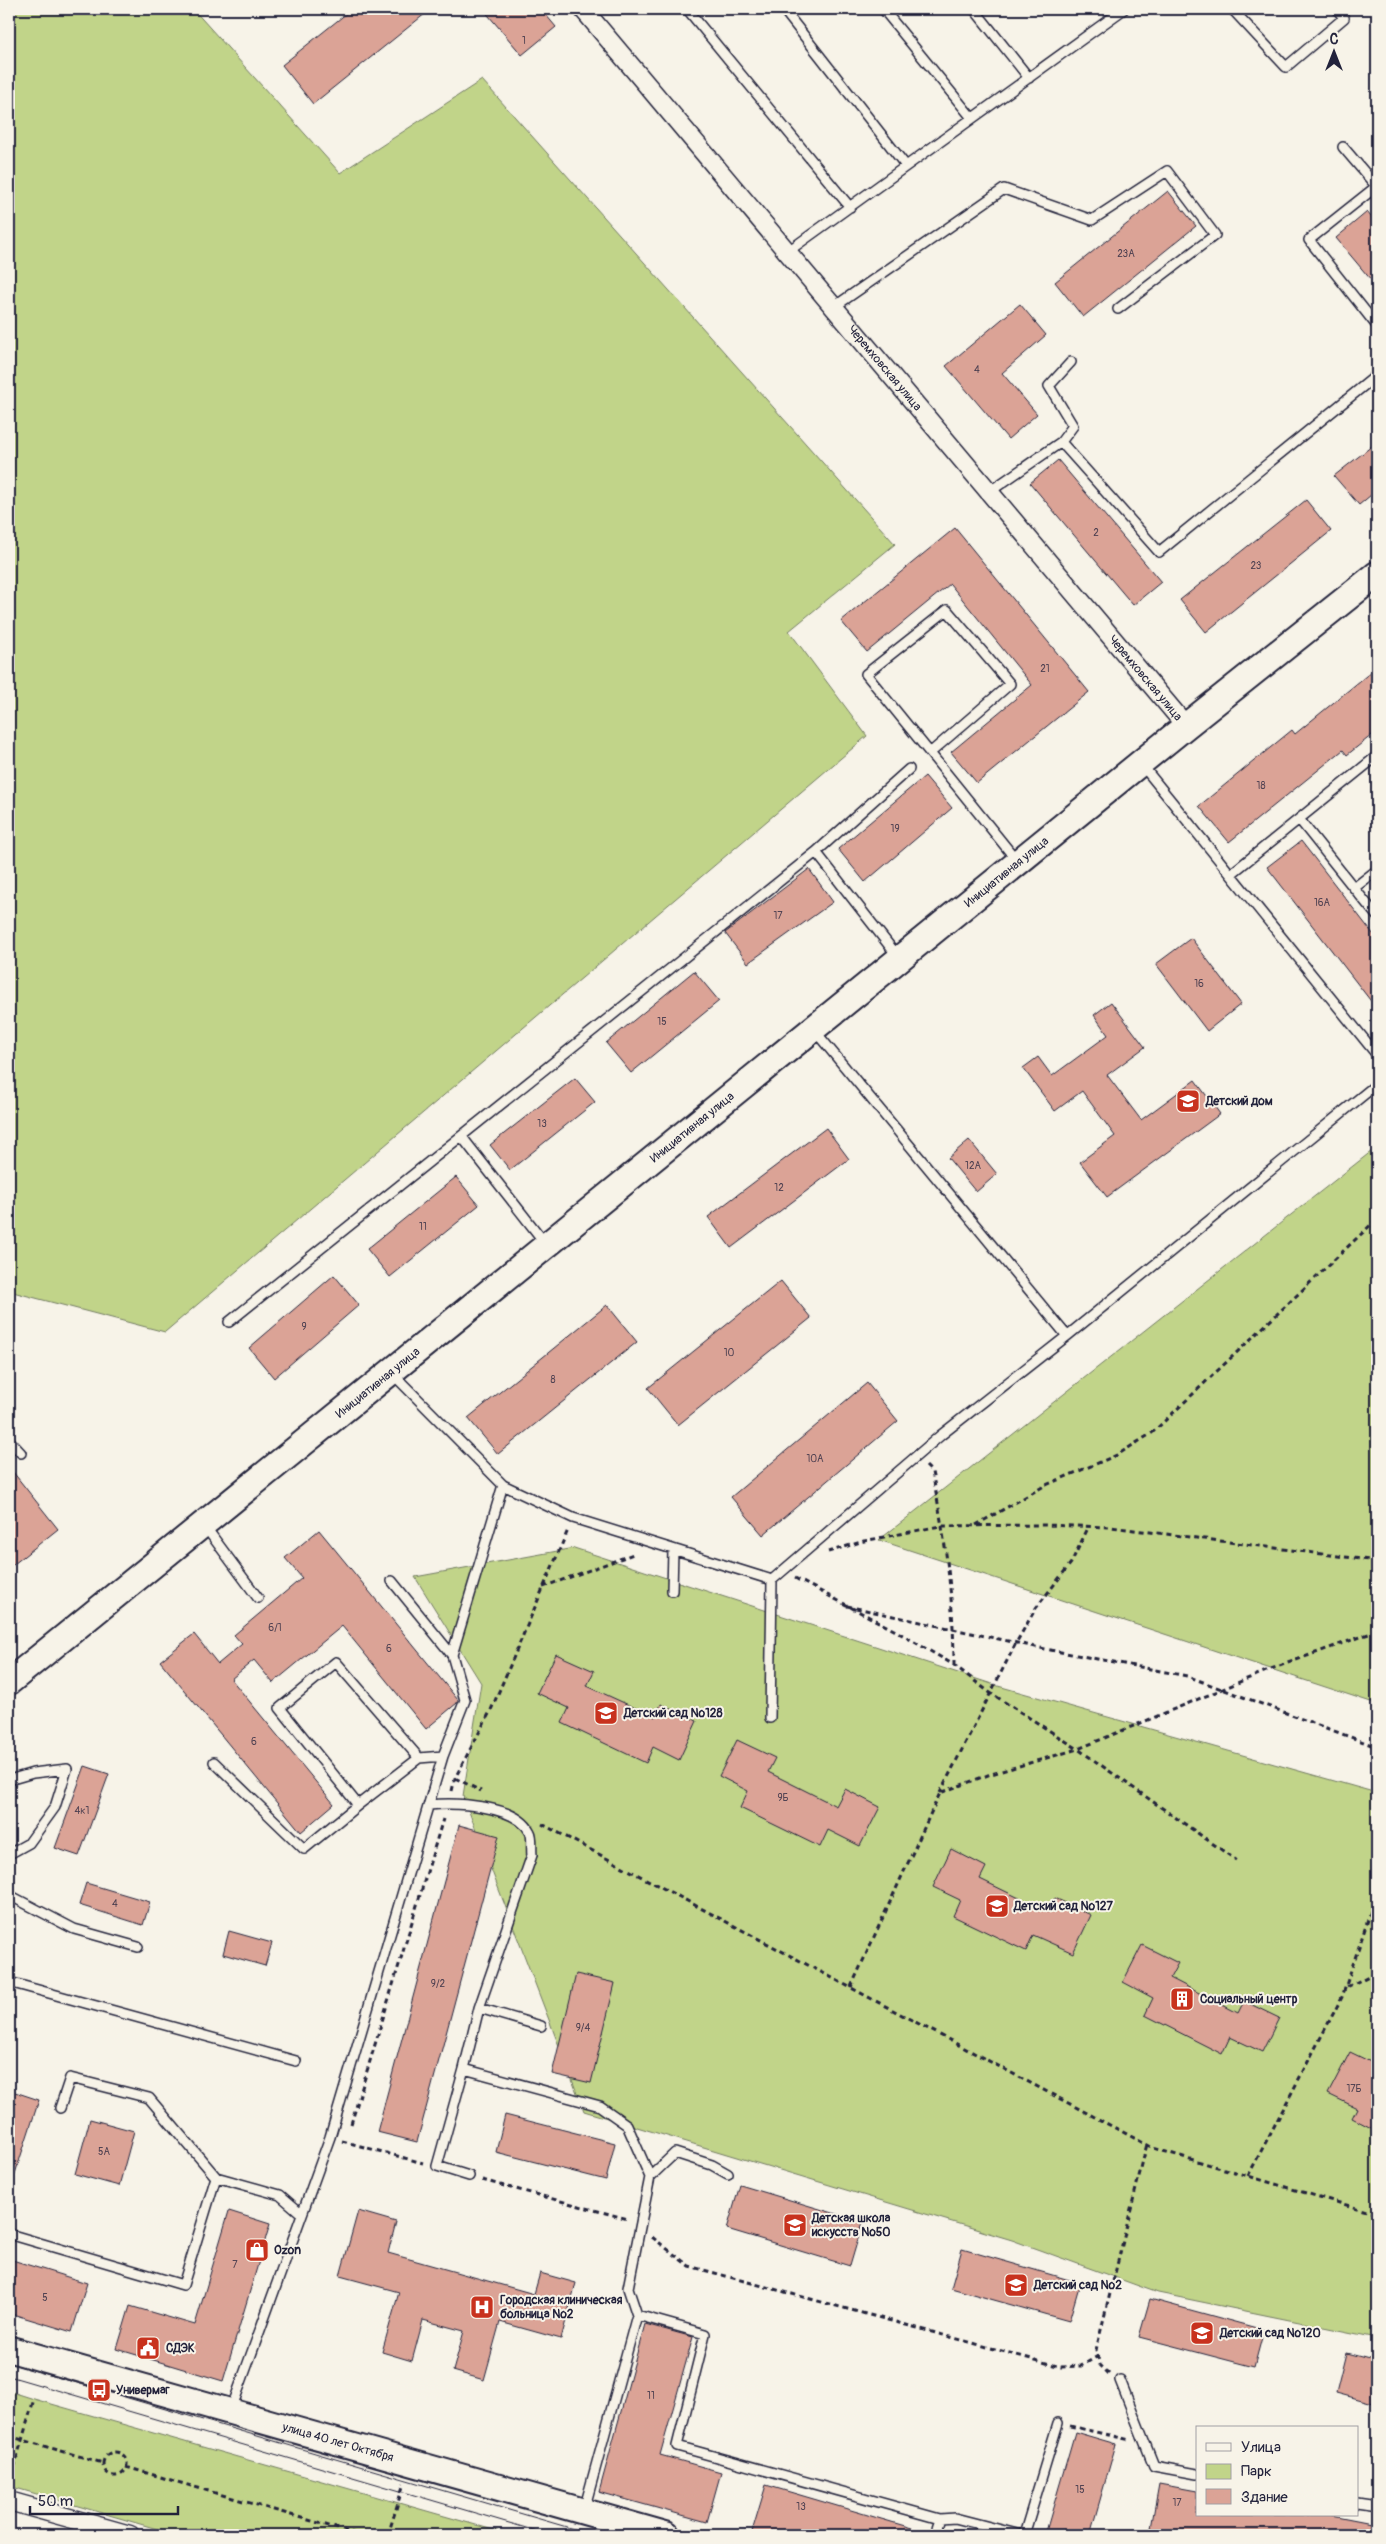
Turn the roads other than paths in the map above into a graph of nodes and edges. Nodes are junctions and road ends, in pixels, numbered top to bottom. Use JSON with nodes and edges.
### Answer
{"nodes":[{"id":1,"x":584,"y":9,"type":"edge"},
{"id":2,"x":687,"y":9,"type":"edge"},
{"id":3,"x":783,"y":9,"type":"edge"},
{"id":4,"x":883,"y":9,"type":"edge"},
{"id":5,"x":974,"y":9,"type":"edge"},
{"id":6,"x":1124,"y":9,"type":"edge"},
{"id":7,"x":1232,"y":9,"type":"edge"},
{"id":8,"x":1337,"y":9,"type":"edge"},
{"id":9,"x":1029,"y":78,"type":"junction"},
{"id":10,"x":972,"y":118,"type":"junction"},
{"id":11,"x":1343,"y":147,"type":"dead end"},
{"id":12,"x":906,"y":166,"type":"junction"},
{"id":13,"x":1377,"y":186,"type":"edge"},
{"id":14,"x":850,"y":206,"type":"junction"},
{"id":15,"x":787,"y":252,"type":"junction"},
{"id":16,"x":834,"y":307,"type":"junction"},
{"id":17,"x":1118,"y":309,"type":"dead end"},
{"id":18,"x":1377,"y":326,"type":"edge"},
{"id":19,"x":1071,"y":362,"type":"dead end"},
{"id":20,"x":1377,"y":375,"type":"edge"},
{"id":21,"x":1061,"y":442,"type":"junction"},
{"id":22,"x":989,"y":492,"type":"junction"},
{"id":23,"x":1375,"y":580,"type":"edge"},
{"id":24,"x":1186,"y":726,"type":"junction"},
{"id":25,"x":930,"y":752,"type":"junction"},
{"id":26,"x":1377,"y":756,"type":"edge"},
{"id":27,"x":1140,"y":763,"type":"junction"},
{"id":28,"x":909,"y":769,"type":"dead end"},
{"id":29,"x":1299,"y":819,"type":"junction"},
{"id":30,"x":816,"y":852,"type":"junction"},
{"id":31,"x":1019,"y":862,"type":"junction"},
{"id":32,"x":1377,"y":870,"type":"edge"},
{"id":33,"x":1231,"y":874,"type":"junction"},
{"id":34,"x":1354,"y":888,"type":"junction"},
{"id":35,"x":1377,"y":916,"type":"edge"},
{"id":36,"x":900,"y":958,"type":"junction"},
{"id":37,"x":813,"y":1029,"type":"junction"},
{"id":38,"x":1377,"y":1055,"type":"edge"},
{"id":39,"x":1377,"y":1084,"type":"edge"},
{"id":40,"x":462,"y":1137,"type":"junction"},
{"id":41,"x":546,"y":1245,"type":"junction"},
{"id":42,"x":229,"y":1322,"type":"dead end"},
{"id":43,"x":1066,"y":1336,"type":"junction"},
{"id":44,"x":392,"y":1372,"type":"junction"},
{"id":45,"x":9,"y":1440,"type":"edge"},
{"id":46,"x":21,"y":1453,"type":"dead end"},
{"id":47,"x":502,"y":1486,"type":"junction"},
{"id":48,"x":204,"y":1524,"type":"junction"},
{"id":49,"x":673,"y":1550,"type":"junction"},
{"id":50,"x":772,"y":1580,"type":"junction"},
{"id":51,"x":392,"y":1581,"type":"dead end"},
{"id":52,"x":672,"y":1591,"type":"dead end"},
{"id":53,"x":258,"y":1598,"type":"dead end"},
{"id":54,"x":452,"y":1655,"type":"junction"},
{"id":55,"x":9,"y":1682,"type":"edge"},
{"id":56,"x":770,"y":1718,"type":"dead end"},
{"id":57,"x":443,"y":1756,"type":"junction"},
{"id":58,"x":419,"y":1758,"type":"junction"},
{"id":59,"x":214,"y":1762,"type":"dead end"},
{"id":60,"x":9,"y":1780,"type":"edge"},
{"id":61,"x":358,"y":1805,"type":"junction"},
{"id":62,"x":429,"y":1805,"type":"junction"},
{"id":63,"x":9,"y":1854,"type":"edge"},
{"id":64,"x":9,"y":1890,"type":"edge"},
{"id":65,"x":138,"y":1946,"type":"dead end"},
{"id":66,"x":9,"y":1982,"type":"edge"},
{"id":67,"x":479,"y":2008,"type":"junction"},
{"id":68,"x":542,"y":2026,"type":"dead end"},
{"id":69,"x":296,"y":2061,"type":"dead end"},
{"id":70,"x":464,"y":2069,"type":"junction"},
{"id":71,"x":60,"y":2108,"type":"dead end"},
{"id":72,"x":728,"y":2174,"type":"dead end"},
{"id":73,"x":469,"y":2176,"type":"road end"},
{"id":74,"x":216,"y":2177,"type":"junction"},
{"id":75,"x":650,"y":2177,"type":"junction"},
{"id":76,"x":302,"y":2214,"type":"junction"},
{"id":77,"x":9,"y":2234,"type":"edge"},
{"id":78,"x":637,"y":2314,"type":"junction"},
{"id":79,"x":9,"y":2350,"type":"edge"},
{"id":80,"x":1120,"y":2380,"type":"road end"},
{"id":81,"x":230,"y":2412,"type":"junction"},
{"id":82,"x":1058,"y":2423,"type":"road end"},
{"id":83,"x":1196,"y":2474,"type":"edge"},
{"id":84,"x":9,"y":2501,"type":"edge"},
{"id":85,"x":1358,"y":2503,"type":"edge"},
{"id":86,"x":1377,"y":2506,"type":"edge"},
{"id":87,"x":584,"y":2511,"type":"junction"},
{"id":88,"x":940,"y":2518,"type":"junction"},
{"id":89,"x":130,"y":2535,"type":"edge"},
{"id":90,"x":667,"y":2535,"type":"edge"},
{"id":91,"x":935,"y":2535,"type":"edge"},
{"id":92,"x":1023,"y":2535,"type":"edge"}],
"edges":[{"from":1,"to":15,"type":"street","name":"Черемховская улица"},
{"from":2,"to":14,"type":"lane"},
{"from":3,"to":12,"type":"lane"},
{"from":4,"to":10,"type":"lane"},
{"from":5,"to":9,"type":"lane"},
{"from":6,"to":9,"type":"lane"},
{"from":7,"to":8,"type":"lane"},
{"from":9,"to":10,"type":"lane"},
{"from":10,"to":12,"type":"lane"},
{"from":11,"to":13,"type":"lane"},
{"from":12,"to":14,"type":"lane"},
{"from":13,"to":18,"type":"lane"},
{"from":14,"to":15,"type":"lane"},
{"from":15,"to":16,"type":"street","name":"Черемховская улица"},
{"from":16,"to":17,"type":"lane"},
{"from":16,"to":22,"type":"street","name":"Черемховская улица"},
{"from":19,"to":21,"type":"lane"},
{"from":20,"to":21,"type":"lane"},
{"from":21,"to":22,"type":"lane"},
{"from":22,"to":24,"type":"street","name":"Черемховская улица"},
{"from":23,"to":24,"type":"main road","name":"Инициативная улица"},
{"from":24,"to":27,"type":"main road","name":"Инициативная улица"},
{"from":25,"to":25,"type":"lane"},
{"from":25,"to":31,"type":"lane"},
{"from":26,"to":29,"type":"lane"},
{"from":27,"to":31,"type":"main road","name":"Инициативная улица"},
{"from":27,"to":33,"type":"lane"},
{"from":28,"to":30,"type":"lane"},
{"from":29,"to":33,"type":"lane"},
{"from":29,"to":34,"type":"lane"},
{"from":30,"to":36,"type":"lane"},
{"from":30,"to":40,"type":"lane"},
{"from":31,"to":36,"type":"main road","name":"Инициативная улица"},
{"from":32,"to":34,"type":"lane"},
{"from":33,"to":38,"type":"lane"},
{"from":34,"to":35,"type":"lane"},
{"from":36,"to":37,"type":"main road","name":"Инициативная улица"},
{"from":37,"to":41,"type":"main road","name":"Инициативная улица"},
{"from":37,"to":43,"type":"lane"},
{"from":39,"to":43,"type":"lane"},
{"from":40,"to":41,"type":"lane"},
{"from":40,"to":42,"type":"lane"},
{"from":41,"to":44,"type":"main road","name":"Инициативная улица"},
{"from":43,"to":50,"type":"lane"},
{"from":44,"to":47,"type":"lane"},
{"from":44,"to":48,"type":"main road","name":"Инициативная улица"},
{"from":45,"to":46,"type":"lane"},
{"from":47,"to":49,"type":"lane"},
{"from":47,"to":54,"type":"lane"},
{"from":48,"to":53,"type":"lane"},
{"from":48,"to":55,"type":"main road","name":"Инициативная улица"},
{"from":49,"to":50,"type":"lane"},
{"from":49,"to":52,"type":"lane"},
{"from":50,"to":56,"type":"lane"},
{"from":51,"to":54,"type":"lane"},
{"from":54,"to":57,"type":"lane"},
{"from":57,"to":58,"type":"lane"},
{"from":57,"to":62,"type":"lane"},
{"from":58,"to":61,"type":"lane"},
{"from":58,"to":61,"type":"lane"},
{"from":59,"to":61,"type":"lane"},
{"from":60,"to":63,"type":"lane"},
{"from":62,"to":67,"type":"lane"},
{"from":62,"to":76,"type":"lane"},
{"from":64,"to":65,"type":"lane"},
{"from":66,"to":69,"type":"lane"},
{"from":67,"to":68,"type":"lane"},
{"from":67,"to":70,"type":"lane"},
{"from":70,"to":73,"type":"lane"},
{"from":70,"to":75,"type":"lane"},
{"from":71,"to":74,"type":"lane"},
{"from":72,"to":75,"type":"lane"},
{"from":74,"to":76,"type":"lane"},
{"from":74,"to":77,"type":"lane"},
{"from":75,"to":78,"type":"lane"},
{"from":76,"to":81,"type":"lane"},
{"from":78,"to":87,"type":"lane"},
{"from":78,"to":88,"type":"lane"},
{"from":79,"to":81,"type":"main road","name":"улица 40 лет Октября"},
{"from":80,"to":83,"type":"lane"},
{"from":81,"to":87,"type":"main road","name":"улица 40 лет Октября"},
{"from":82,"to":92,"type":"lane"},
{"from":84,"to":89,"type":"street"},
{"from":85,"to":86,"type":"lane"},
{"from":87,"to":90,"type":"main road","name":"улица 40 лет Октября"},
{"from":88,"to":91,"type":"lane"},
{"from":88,"to":92,"type":"lane"}]}
